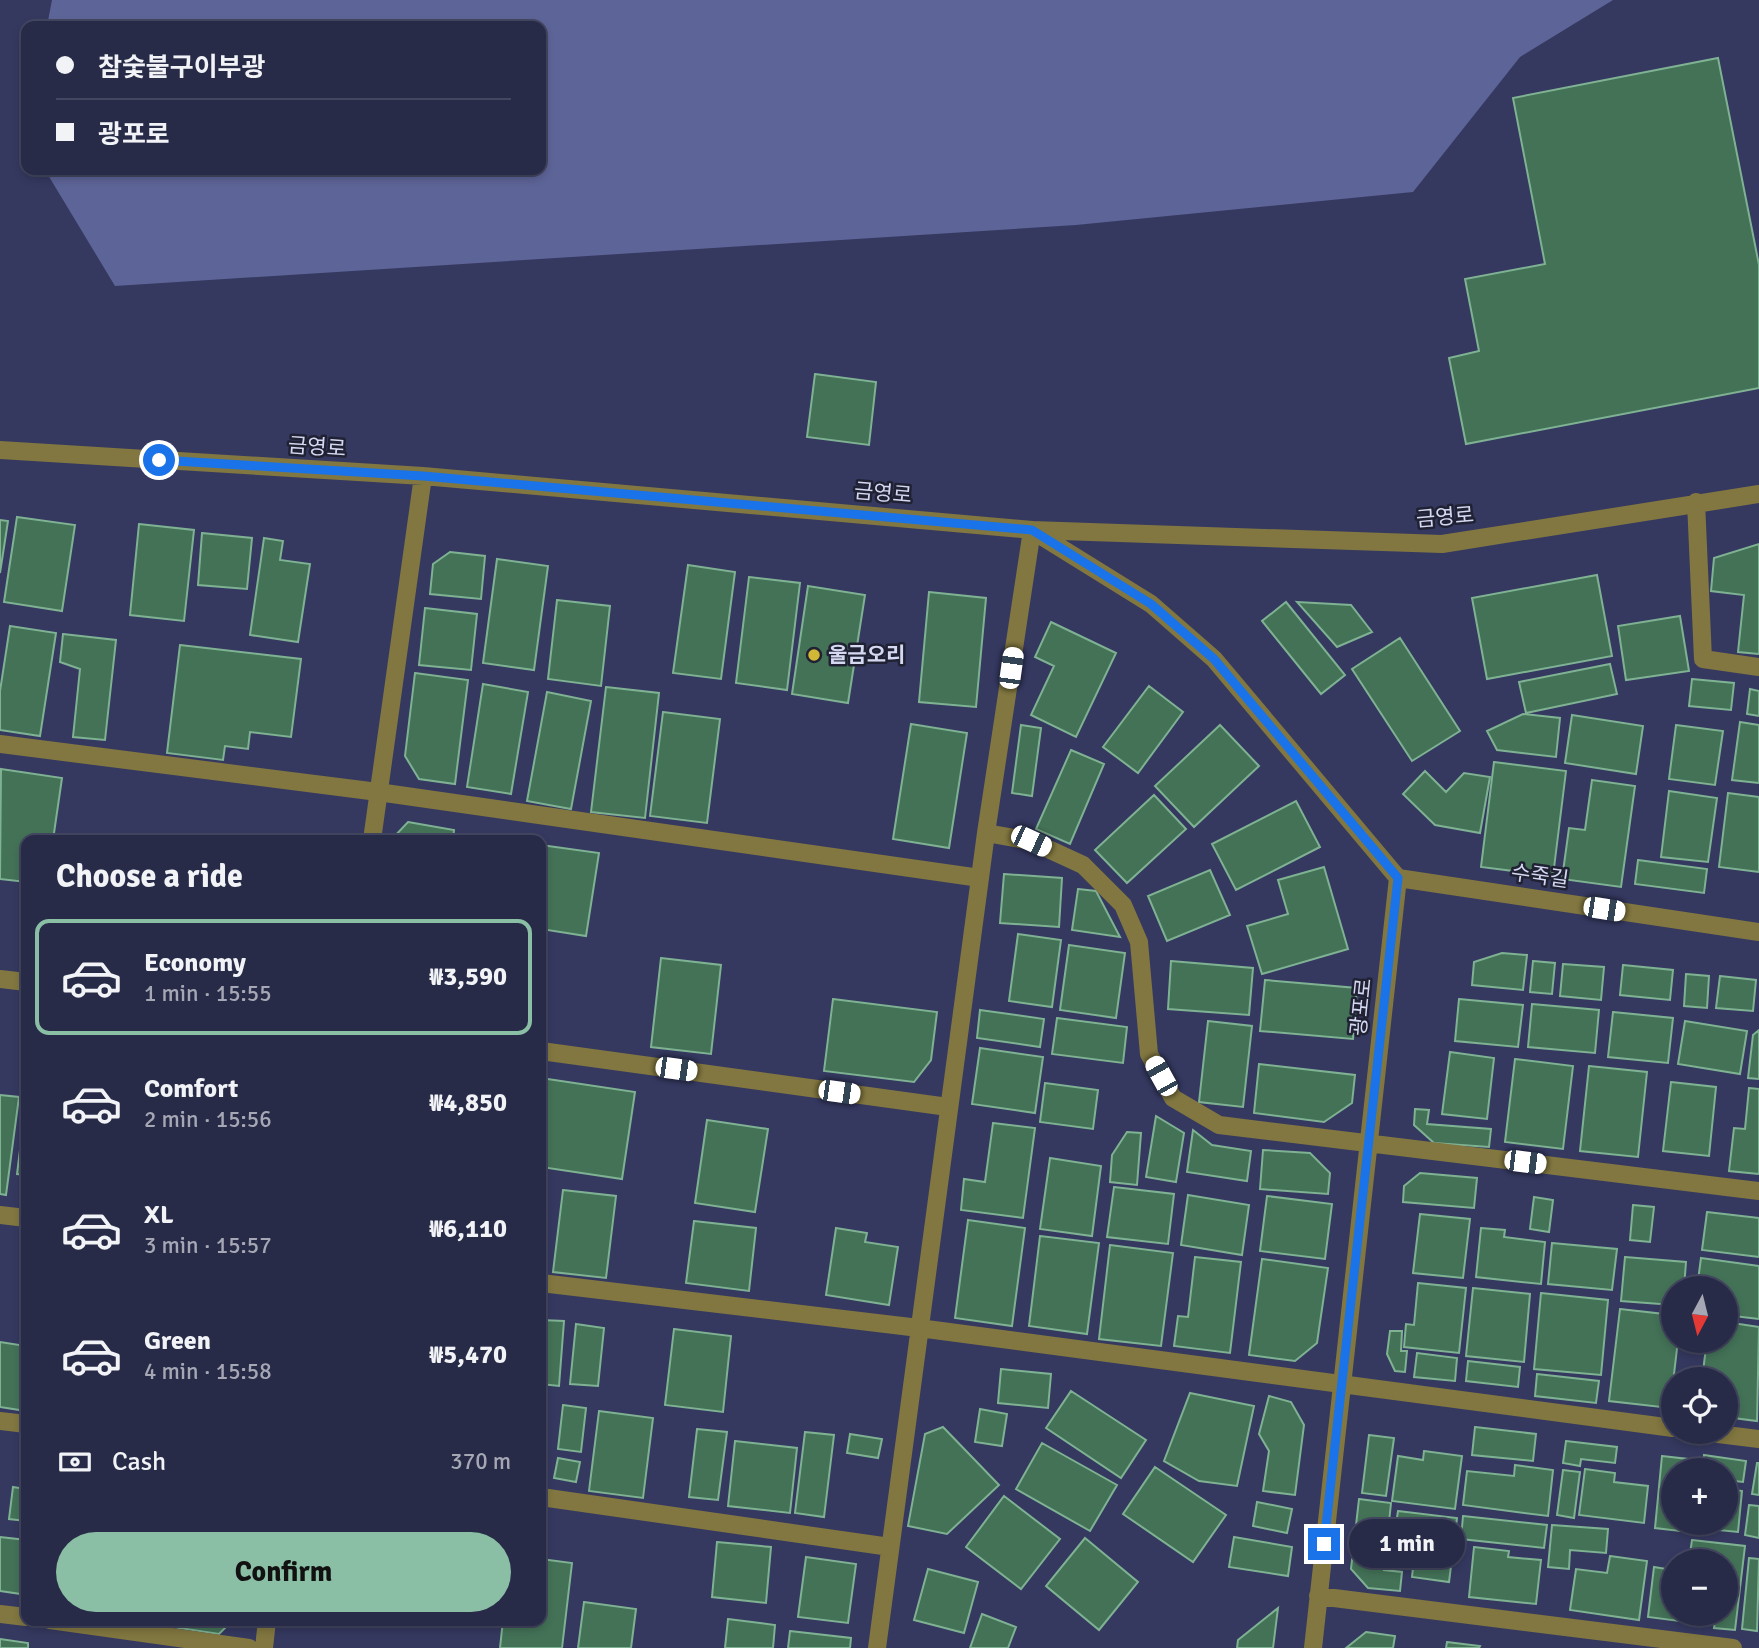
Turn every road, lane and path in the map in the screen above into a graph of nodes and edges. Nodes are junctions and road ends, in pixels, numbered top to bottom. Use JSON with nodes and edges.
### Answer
{"nodes":[{"id":1,"x":0,"y":450,"type":"edge"},
{"id":2,"x":423,"y":476,"type":"junction"},
{"id":3,"x":1759,"y":494,"type":"edge"},
{"id":4,"x":1696,"y":502,"type":"junction"},
{"id":5,"x":1032,"y":530,"type":"junction"},
{"id":6,"x":1759,"y":667,"type":"edge"},
{"id":7,"x":0,"y":744,"type":"edge"},
{"id":8,"x":378,"y":792,"type":"junction"},
{"id":9,"x":986,"y":833,"type":"junction"},
{"id":10,"x":373,"y":835,"type":"edge"},
{"id":11,"x":980,"y":878,"type":"junction"},
{"id":12,"x":1398,"y":878,"type":"junction"},
{"id":13,"x":1759,"y":932,"type":"edge"},
{"id":14,"x":0,"y":979,"type":"edge"},
{"id":15,"x":21,"y":981,"type":"edge"},
{"id":16,"x":546,"y":1052,"type":"edge"},
{"id":17,"x":948,"y":1107,"type":"junction"},
{"id":18,"x":1369,"y":1142,"type":"junction"},
{"id":19,"x":1759,"y":1192,"type":"edge"},
{"id":20,"x":0,"y":1214,"type":"edge"},
{"id":21,"x":21,"y":1217,"type":"edge"},
{"id":22,"x":546,"y":1284,"type":"edge"},
{"id":23,"x":919,"y":1328,"type":"junction"},
{"id":24,"x":1342,"y":1386,"type":"junction"},
{"id":25,"x":0,"y":1421,"type":"edge"},
{"id":26,"x":21,"y":1423,"type":"edge"},
{"id":27,"x":1661,"y":1426,"type":"edge"},
{"id":28,"x":1738,"y":1436,"type":"edge"},
{"id":29,"x":1759,"y":1439,"type":"edge"},
{"id":30,"x":546,"y":1498,"type":"edge"},
{"id":31,"x":890,"y":1547,"type":"junction"},
{"id":32,"x":1318,"y":1596,"type":"junction"},
{"id":33,"x":0,"y":1614,"type":"edge"},
{"id":34,"x":21,"y":1616,"type":"edge"},
{"id":35,"x":92,"y":1626,"type":"edge"},
{"id":36,"x":266,"y":1626,"type":"edge"},
{"id":37,"x":248,"y":1648,"type":"edge"},
{"id":38,"x":264,"y":1648,"type":"edge"},
{"id":39,"x":877,"y":1648,"type":"edge"},
{"id":40,"x":1313,"y":1648,"type":"edge"},
{"id":41,"x":1733,"y":1648,"type":"edge"}],
"edges":[{"from":1,"to":2,"type":"street","name":"금영로"},
{"from":2,"to":5,"type":"street","name":"금영로"},
{"from":2,"to":8,"type":"street"},
{"from":3,"to":4,"type":"street","name":"금영로"},
{"from":4,"to":5,"type":"street","name":"금영로"},
{"from":4,"to":6,"type":"street"},
{"from":5,"to":9,"type":"street"},
{"from":5,"to":12,"type":"street"},
{"from":7,"to":8,"type":"street"},
{"from":8,"to":10,"type":"street"},
{"from":8,"to":11,"type":"street"},
{"from":9,"to":11,"type":"street"},
{"from":9,"to":18,"type":"street"},
{"from":11,"to":17,"type":"street"},
{"from":12,"to":13,"type":"street","name":"수죽길"},
{"from":12,"to":18,"type":"street","name":"광포로"},
{"from":14,"to":15,"type":"street"},
{"from":16,"to":17,"type":"street"},
{"from":17,"to":23,"type":"street"},
{"from":18,"to":19,"type":"street"},
{"from":18,"to":24,"type":"street","name":"광포로"},
{"from":20,"to":21,"type":"street"},
{"from":22,"to":23,"type":"street"},
{"from":23,"to":24,"type":"street"},
{"from":23,"to":31,"type":"street"},
{"from":24,"to":27,"type":"street"},
{"from":24,"to":32,"type":"street","name":"광포로"},
{"from":25,"to":26,"type":"street"},
{"from":28,"to":29,"type":"street"},
{"from":30,"to":31,"type":"street"},
{"from":31,"to":39,"type":"street"},
{"from":32,"to":40,"type":"street","name":"광포로"},
{"from":32,"to":41,"type":"street"},
{"from":33,"to":34,"type":"street"},
{"from":35,"to":37,"type":"street"},
{"from":36,"to":38,"type":"street"}]}
